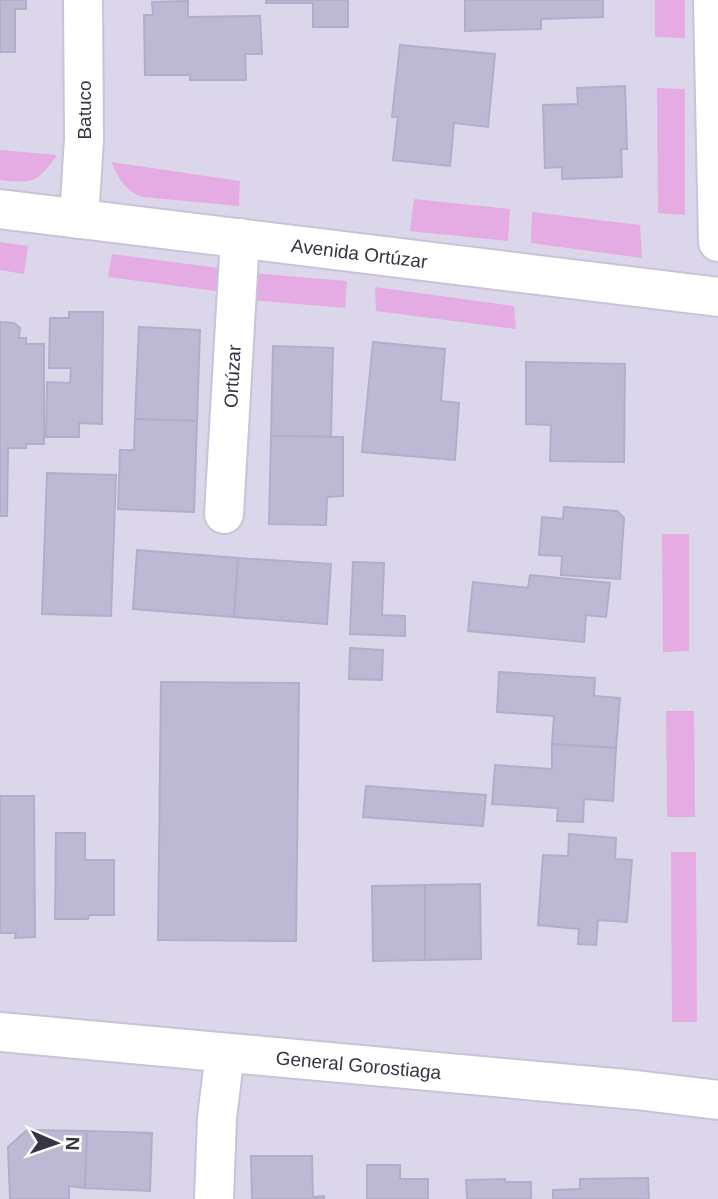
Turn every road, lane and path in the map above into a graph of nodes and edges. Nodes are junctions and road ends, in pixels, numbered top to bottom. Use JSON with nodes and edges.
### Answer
{"nodes":[{"id":1,"x":83,"y":0,"type":"edge"},
{"id":2,"x":713,"y":0,"type":"edge"},
{"id":3,"x":0,"y":209,"type":"edge"},
{"id":4,"x":79,"y":219,"type":"junction"},
{"id":5,"x":240,"y":238,"type":"junction"},
{"id":6,"x":718,"y":242,"type":"edge"},
{"id":7,"x":718,"y":297,"type":"edge"},
{"id":8,"x":224,"y":514,"type":"dead end"},
{"id":9,"x":0,"y":1032,"type":"edge"},
{"id":10,"x":225,"y":1053,"type":"junction"},
{"id":11,"x":718,"y":1100,"type":"edge"},
{"id":12,"x":214,"y":1199,"type":"edge"}],
"edges":[{"from":1,"to":4,"type":"street","name":"Batuco"},
{"from":2,"to":6,"type":"street"},
{"from":3,"to":4,"type":"street","name":"Avenida Ortúzar"},
{"from":4,"to":5,"type":"street","name":"Avenida Ortúzar"},
{"from":5,"to":7,"type":"street","name":"Avenida Ortúzar"},
{"from":5,"to":8,"type":"street","name":"Ortúzar"},
{"from":9,"to":10,"type":"street","name":"General Gorostiaga"},
{"from":10,"to":11,"type":"street","name":"General Gorostiaga"},
{"from":10,"to":12,"type":"street"}]}
